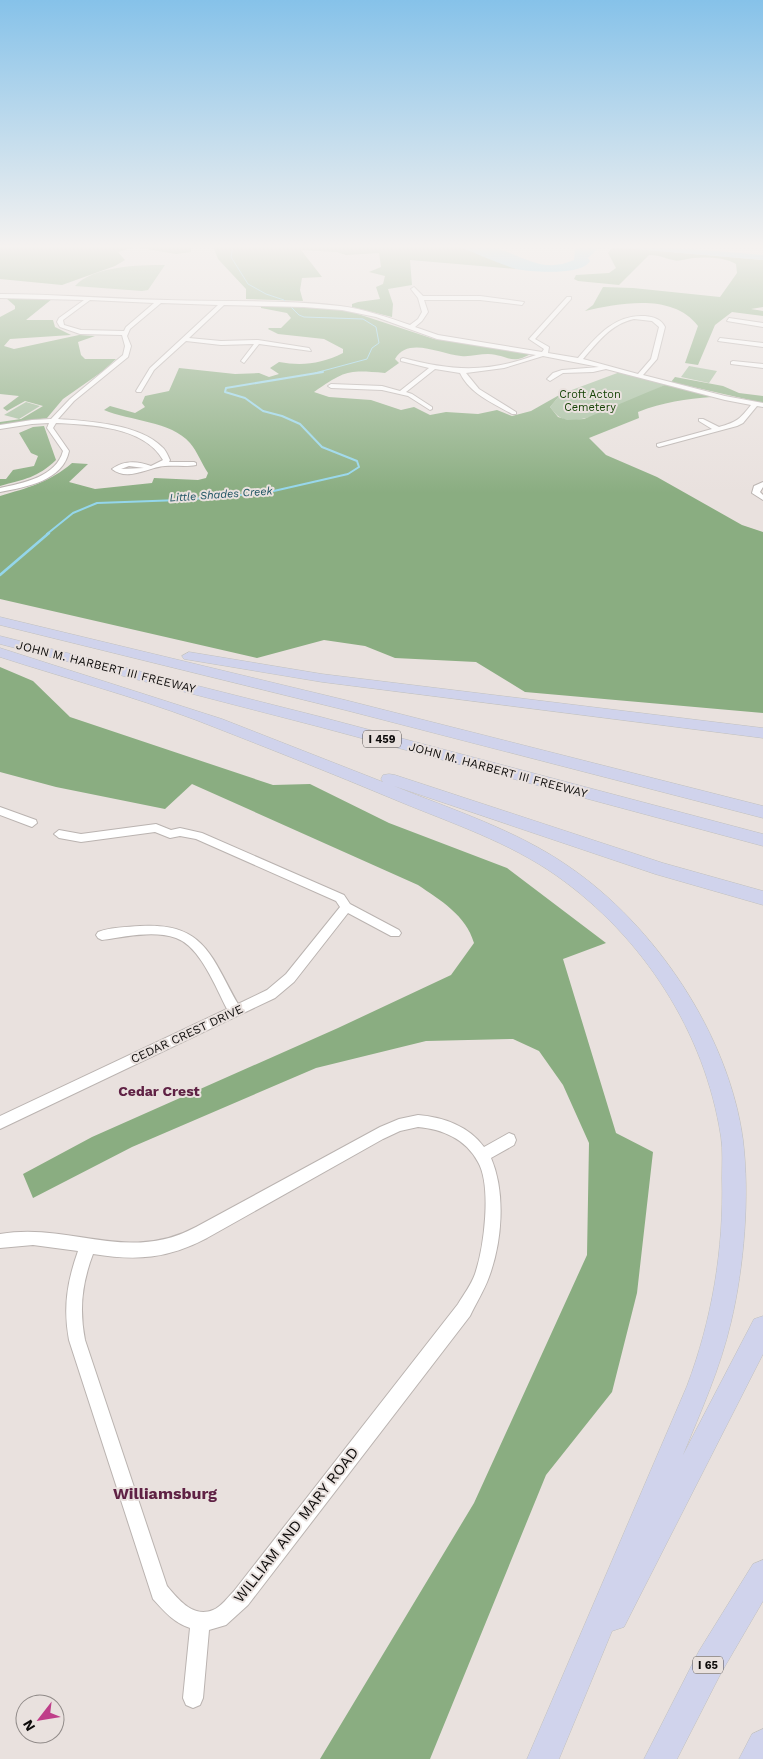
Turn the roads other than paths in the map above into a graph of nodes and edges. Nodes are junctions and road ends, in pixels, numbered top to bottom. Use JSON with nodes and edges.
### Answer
{"nodes":[{"id":1,"x":68,"y":328,"type":"edge"},
{"id":2,"x":129,"y":328,"type":"edge"},
{"id":3,"x":197,"y":328,"type":"edge"},
{"id":4,"x":410,"y":328,"type":"edge"},
{"id":5,"x":542,"y":328,"type":"edge"},
{"id":6,"x":607,"y":328,"type":"edge"},
{"id":7,"x":662,"y":328,"type":"edge"},
{"id":8,"x":125,"y":333,"type":"junction"},
{"id":9,"x":185,"y":340,"type":"junction"},
{"id":10,"x":720,"y":340,"type":"dead end"},
{"id":11,"x":258,"y":342,"type":"junction"},
{"id":12,"x":763,"y":345,"type":"edge"},
{"id":13,"x":309,"y":350,"type":"dead end"},
{"id":14,"x":545,"y":353,"type":"junction"},
{"id":15,"x":403,"y":360,"type":"dead end"},
{"id":16,"x":579,"y":360,"type":"junction"},
{"id":17,"x":244,"y":361,"type":"dead end"},
{"id":18,"x":732,"y":363,"type":"dead end"},
{"id":19,"x":607,"y":366,"type":"junction"},
{"id":20,"x":763,"y":366,"type":"edge"},
{"id":21,"x":434,"y":367,"type":"junction"},
{"id":22,"x":462,"y":371,"type":"junction"},
{"id":23,"x":640,"y":375,"type":"junction"},
{"id":24,"x":550,"y":379,"type":"dead end"},
{"id":25,"x":331,"y":386,"type":"dead end"},
{"id":26,"x":139,"y":391,"type":"dead end"},
{"id":27,"x":401,"y":393,"type":"junction"},
{"id":28,"x":755,"y":404,"type":"junction"},
{"id":29,"x":763,"y":406,"type":"edge"},
{"id":30,"x":430,"y":408,"type":"dead end"},
{"id":31,"x":514,"y":412,"type":"dead end"},
{"id":32,"x":701,"y":420,"type":"dead end"},
{"id":33,"x":52,"y":421,"type":"junction"},
{"id":34,"x":0,"y":427,"type":"edge"},
{"id":35,"x":719,"y":430,"type":"junction"},
{"id":36,"x":659,"y":445,"type":"dead end"},
{"id":37,"x":164,"y":464,"type":"junction"},
{"id":38,"x":194,"y":464,"type":"dead end"},
{"id":39,"x":151,"y":468,"type":"dead end"},
{"id":40,"x":763,"y":484,"type":"edge"},
{"id":41,"x":0,"y":490,"type":"edge"},
{"id":42,"x":763,"y":498,"type":"edge"},
{"id":43,"x":9,"y":623,"type":"edge"},
{"id":44,"x":0,"y":640,"type":"edge"},
{"id":45,"x":0,"y":652,"type":"edge"},
{"id":46,"x":621,"y":714,"type":"junction"},
{"id":47,"x":206,"y":719,"type":"junction"},
{"id":48,"x":763,"y":722,"type":"edge"},
{"id":49,"x":763,"y":733,"type":"edge"},
{"id":50,"x":0,"y":811,"type":"edge"},
{"id":51,"x":763,"y":812,"type":"edge"},
{"id":52,"x":32,"y":823,"type":"dead end"},
{"id":53,"x":59,"y":834,"type":"dead end"},
{"id":54,"x":763,"y":840,"type":"edge"},
{"id":55,"x":763,"y":898,"type":"edge"},
{"id":56,"x":346,"y":907,"type":"junction"},
{"id":57,"x":396,"y":933,"type":"dead end"},
{"id":58,"x":102,"y":935,"type":"dead end"},
{"id":59,"x":235,"y":1011,"type":"junction"},
{"id":60,"x":1,"y":1118,"type":"edge"},
{"id":61,"x":509,"y":1140,"type":"dead end"},
{"id":62,"x":483,"y":1155,"type":"junction"},
{"id":63,"x":0,"y":1241,"type":"edge"},
{"id":64,"x":88,"y":1246,"type":"junction"},
{"id":65,"x":763,"y":1328,"type":"edge"},
{"id":66,"x":763,"y":1574,"type":"edge"},
{"id":67,"x":200,"y":1622,"type":"junction"},
{"id":68,"x":193,"y":1698,"type":"dead end"},
{"id":69,"x":557,"y":1727,"type":"junction"},
{"id":70,"x":763,"y":1745,"type":"edge"},
{"id":71,"x":543,"y":1759,"type":"edge"},
{"id":72,"x":660,"y":1759,"type":"edge"},
{"id":73,"x":755,"y":1759,"type":"edge"}],
"edges":[{"from":1,"to":8,"type":"street"},
{"from":2,"to":8,"type":"street"},
{"from":3,"to":9,"type":"street"},
{"from":4,"to":14,"type":"street"},
{"from":5,"to":14,"type":"street"},
{"from":6,"to":16,"type":"street"},
{"from":7,"to":23,"type":"street"},
{"from":8,"to":33,"type":"street"},
{"from":9,"to":11,"type":"street"},
{"from":9,"to":26,"type":"street"},
{"from":10,"to":12,"type":"street"},
{"from":11,"to":13,"type":"street"},
{"from":11,"to":17,"type":"street"},
{"from":14,"to":16,"type":"street"},
{"from":14,"to":22,"type":"street"},
{"from":15,"to":21,"type":"street"},
{"from":16,"to":19,"type":"street"},
{"from":18,"to":20,"type":"street"},
{"from":19,"to":23,"type":"street"},
{"from":19,"to":24,"type":"street"},
{"from":21,"to":22,"type":"street"},
{"from":21,"to":27,"type":"street"},
{"from":22,"to":31,"type":"street"},
{"from":23,"to":28,"type":"street"},
{"from":25,"to":27,"type":"street"},
{"from":27,"to":30,"type":"street"},
{"from":28,"to":29,"type":"street"},
{"from":28,"to":35,"type":"street"},
{"from":32,"to":35,"type":"street"},
{"from":33,"to":34,"type":"street"},
{"from":33,"to":37,"type":"street"},
{"from":33,"to":41,"type":"street"},
{"from":35,"to":36,"type":"street"},
{"from":37,"to":38,"type":"street"},
{"from":37,"to":39,"type":"street"},
{"from":40,"to":42,"type":"street"},
{"from":43,"to":46,"type":"highway"},
{"from":43,"to":51,"type":"highway","name":"JOHN M. HARBERT III FREEWAY","number":"I 459"},
{"from":44,"to":54,"type":"highway","name":"JOHN M. HARBERT III FREEWAY","number":"I 459"},
{"from":45,"to":47,"type":"highway"},
{"from":46,"to":48,"type":"highway"},
{"from":46,"to":49,"type":"highway"},
{"from":47,"to":55,"type":"highway"},
{"from":47,"to":69,"type":"highway"},
{"from":50,"to":52,"type":"street"},
{"from":53,"to":56,"type":"street"},
{"from":56,"to":57,"type":"street"},
{"from":56,"to":59,"type":"street","name":"CEDAR CREST DRIVE"},
{"from":58,"to":59,"type":"street"},
{"from":59,"to":60,"type":"street","name":"CEDAR CREST DRIVE"},
{"from":61,"to":62,"type":"street"},
{"from":62,"to":64,"type":"street","name":"WILLIAM AND MARY ROAD"},
{"from":62,"to":67,"type":"street","name":"WILLIAM AND MARY ROAD"},
{"from":63,"to":64,"type":"street","name":"WILLIAM AND MARY ROAD"},
{"from":64,"to":67,"type":"street"},
{"from":65,"to":69,"type":"highway"},
{"from":66,"to":72,"type":"highway","number":"I 65"},
{"from":67,"to":68,"type":"street"},
{"from":69,"to":71,"type":"highway"},
{"from":70,"to":73,"type":"highway"}]}
